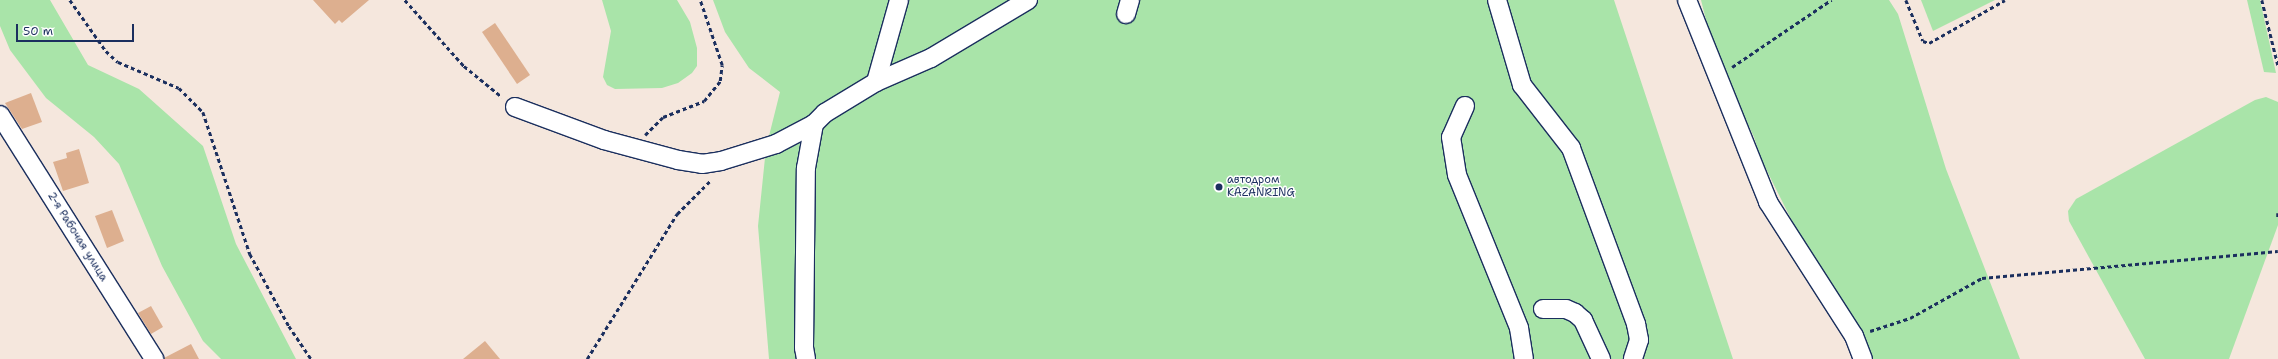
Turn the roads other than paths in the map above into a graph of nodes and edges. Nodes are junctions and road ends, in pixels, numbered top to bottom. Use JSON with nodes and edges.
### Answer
{"nodes":[{"id":1,"x":900,"y":0,"type":"edge"},
{"id":2,"x":1028,"y":0,"type":"edge"},
{"id":3,"x":1496,"y":0,"type":"edge"},
{"id":4,"x":1687,"y":0,"type":"edge"},
{"id":5,"x":876,"y":82,"type":"junction"},
{"id":6,"x":1465,"y":106,"type":"dead end"},
{"id":7,"x":515,"y":107,"type":"road end"},
{"id":8,"x":0,"y":115,"type":"edge"},
{"id":9,"x":814,"y":124,"type":"junction"},
{"id":10,"x":1543,"y":309,"type":"dead end"},
{"id":11,"x":154,"y":359,"type":"edge"},
{"id":12,"x":806,"y":359,"type":"edge"},
{"id":13,"x":1524,"y":359,"type":"edge"},
{"id":14,"x":1601,"y":359,"type":"edge"},
{"id":15,"x":1633,"y":359,"type":"edge"},
{"id":16,"x":1863,"y":359,"type":"edge"}],
"edges":[{"from":1,"to":5,"type":"street"},
{"from":2,"to":5,"type":"street"},
{"from":3,"to":15,"type":"street"},
{"from":4,"to":16,"type":"street"},
{"from":5,"to":9,"type":"street"},
{"from":6,"to":13,"type":"street"},
{"from":7,"to":9,"type":"street"},
{"from":8,"to":11,"type":"street","name":"2-я Рабочая улица"},
{"from":9,"to":12,"type":"street"},
{"from":10,"to":14,"type":"street"}]}
